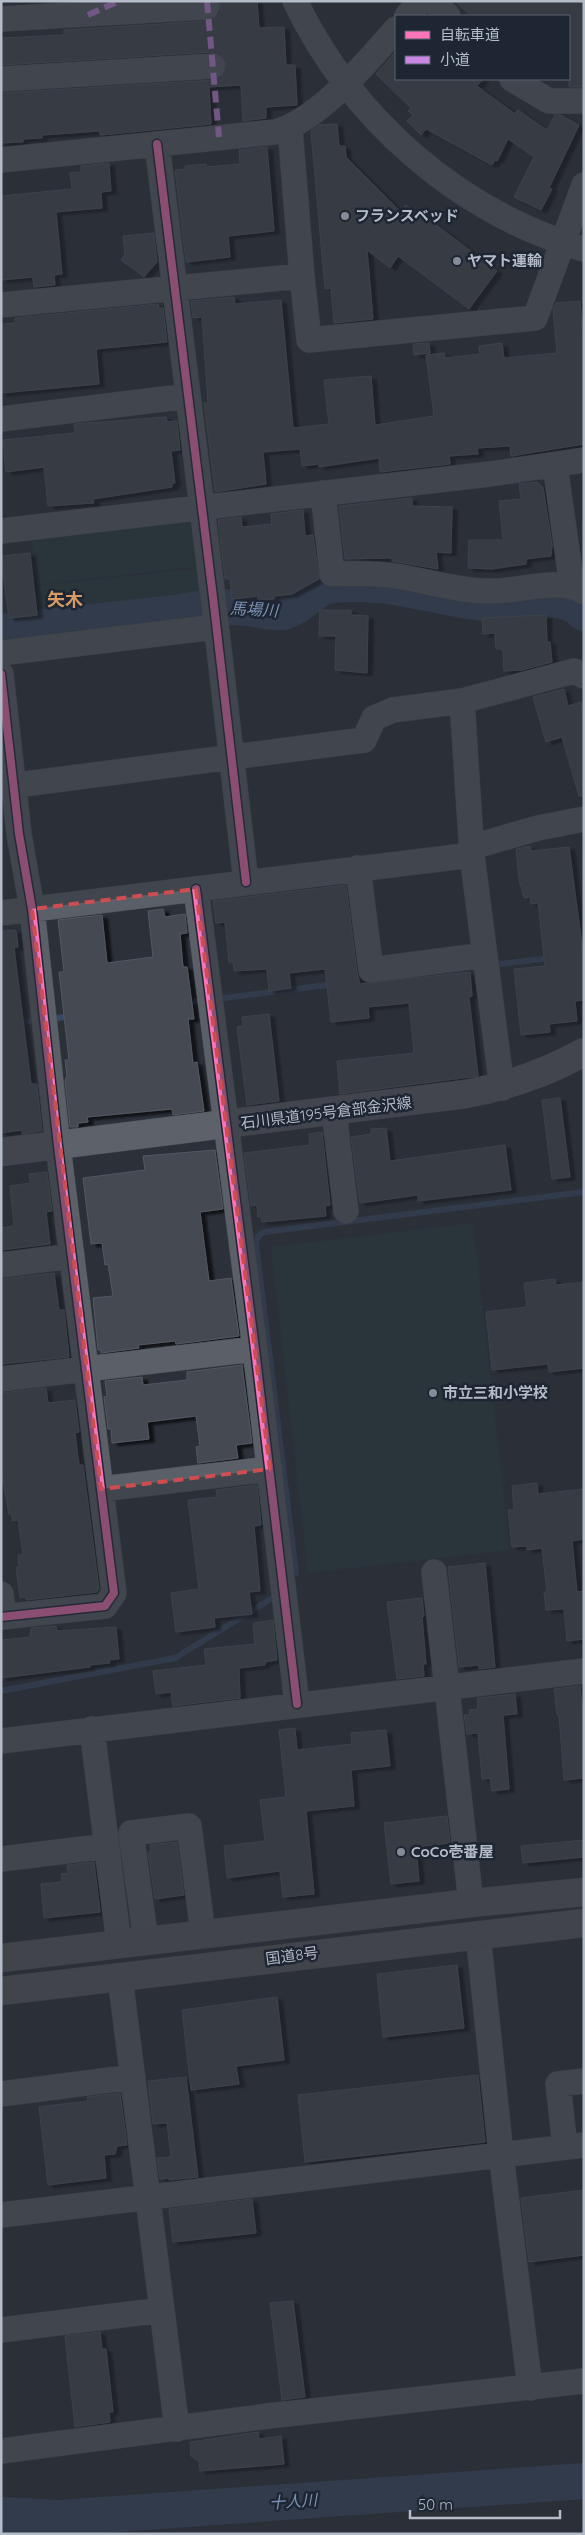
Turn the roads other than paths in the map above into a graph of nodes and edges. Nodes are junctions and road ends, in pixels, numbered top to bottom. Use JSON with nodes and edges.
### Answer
{"nodes":[{"id":1,"x":295,"y":1,"type":"edge"},
{"id":2,"x":421,"y":1,"type":"edge"},
{"id":3,"x":433,"y":1,"type":"edge"},
{"id":4,"x":207,"y":7,"type":"dead end"},
{"id":5,"x":408,"y":15,"type":"edge"},
{"id":6,"x":447,"y":15,"type":"edge"},
{"id":7,"x":1,"y":19,"type":"edge"},
{"id":8,"x":395,"y":30,"type":"edge"},
{"id":9,"x":213,"y":66,"type":"dead end"},
{"id":10,"x":1,"y":79,"type":"edge"},
{"id":11,"x":514,"y":80,"type":"edge"},
{"id":12,"x":344,"y":84,"type":"junction"},
{"id":13,"x":584,"y":101,"type":"edge"},
{"id":14,"x":290,"y":128,"type":"junction"},
{"id":15,"x":157,"y":144,"type":"junction"},
{"id":16,"x":1,"y":160,"type":"edge"},
{"id":17,"x":584,"y":185,"type":"edge"},
{"id":18,"x":574,"y":246,"type":"edge"},
{"id":19,"x":302,"y":276,"type":"junction"},
{"id":20,"x":175,"y":288,"type":"junction"},
{"id":21,"x":1,"y":305,"type":"edge"},
{"id":22,"x":188,"y":396,"type":"junction"},
{"id":23,"x":1,"y":418,"type":"edge"},
{"id":24,"x":584,"y":460,"type":"edge"},
{"id":25,"x":555,"y":465,"type":"junction"},
{"id":26,"x":324,"y":494,"type":"junction"},
{"id":27,"x":202,"y":507,"type":"junction"},
{"id":28,"x":1,"y":530,"type":"edge"},
{"id":29,"x":578,"y":589,"type":"edge"},
{"id":30,"x":214,"y":614,"type":"junction"},
{"id":31,"x":1,"y":653,"type":"edge"},
{"id":32,"x":1,"y":674,"type":"edge"},
{"id":33,"x":584,"y":676,"type":"edge"},
{"id":34,"x":462,"y":701,"type":"junction"},
{"id":35,"x":231,"y":758,"type":"junction"},
{"id":36,"x":7,"y":786,"type":"edge"},
{"id":37,"x":584,"y":819,"type":"edge"},
{"id":38,"x":472,"y":851,"type":"junction"},
{"id":39,"x":358,"y":868,"type":"junction"},
{"id":40,"x":246,"y":882,"type":"junction"},
{"id":41,"x":196,"y":888,"type":"junction"},
{"id":42,"x":32,"y":908,"type":"junction"},
{"id":43,"x":1,"y":913,"type":"edge"},
{"id":44,"x":486,"y":962,"type":"junction"},
{"id":45,"x":584,"y":1052,"type":"edge"},
{"id":46,"x":502,"y":1088,"type":"junction"},
{"id":47,"x":334,"y":1112,"type":"junction"},
{"id":48,"x":227,"y":1126,"type":"junction"},
{"id":49,"x":58,"y":1146,"type":"junction"},
{"id":50,"x":1,"y":1152,"type":"edge"},
{"id":51,"x":346,"y":1211,"type":"dead end"},
{"id":52,"x":72,"y":1256,"type":"junction"},
{"id":53,"x":1,"y":1265,"type":"edge"},
{"id":54,"x":255,"y":1349,"type":"junction"},
{"id":55,"x":86,"y":1369,"type":"junction"},
{"id":56,"x":1,"y":1379,"type":"edge"},
{"id":57,"x":270,"y":1469,"type":"junction"},
{"id":58,"x":101,"y":1489,"type":"junction"},
{"id":59,"x":434,"y":1572,"type":"dead end"},
{"id":60,"x":2,"y":1610,"type":"edge"},
{"id":61,"x":584,"y":1671,"type":"edge"},
{"id":62,"x":446,"y":1688,"type":"junction"},
{"id":63,"x":297,"y":1704,"type":"junction"},
{"id":64,"x":92,"y":1729,"type":"junction"},
{"id":65,"x":1,"y":1741,"type":"edge"},
{"id":66,"x":107,"y":1846,"type":"junction"},
{"id":67,"x":1,"y":1859,"type":"edge"},
{"id":68,"x":584,"y":1892,"type":"edge"},
{"id":69,"x":470,"y":1903,"type":"junction"},
{"id":70,"x":584,"y":1923,"type":"edge"},
{"id":71,"x":203,"y":1933,"type":"junction"},
{"id":72,"x":478,"y":1934,"type":"junction"},
{"id":73,"x":146,"y":1941,"type":"junction"},
{"id":74,"x":119,"y":1944,"type":"junction"},
{"id":75,"x":1,"y":1958,"type":"edge"},
{"id":76,"x":120,"y":1977,"type":"junction"},
{"id":77,"x":1,"y":1990,"type":"edge"},
{"id":78,"x":133,"y":2077,"type":"junction"},
{"id":79,"x":584,"y":2081,"type":"edge"},
{"id":80,"x":1,"y":2094,"type":"edge"},
{"id":81,"x":575,"y":2146,"type":"edge"},
{"id":82,"x":501,"y":2154,"type":"junction"},
{"id":83,"x":148,"y":2196,"type":"junction"},
{"id":84,"x":1,"y":2215,"type":"edge"},
{"id":85,"x":162,"y":2310,"type":"junction"},
{"id":86,"x":1,"y":2330,"type":"edge"},
{"id":87,"x":584,"y":2381,"type":"edge"},
{"id":88,"x":530,"y":2388,"type":"junction"},
{"id":89,"x":177,"y":2429,"type":"junction"},
{"id":90,"x":1,"y":2451,"type":"edge"}],
"edges":[{"from":1,"to":12,"type":"street"},
{"from":2,"to":5,"type":"street"},
{"from":3,"to":6,"type":"street"},
{"from":4,"to":7,"type":"street"},
{"from":8,"to":12,"type":"street"},
{"from":9,"to":10,"type":"street"},
{"from":11,"to":13,"type":"street"},
{"from":12,"to":14,"type":"street"},
{"from":12,"to":18,"type":"street"},
{"from":14,"to":15,"type":"street"},
{"from":14,"to":19,"type":"street"},
{"from":15,"to":16,"type":"street"},
{"from":15,"to":20,"type":"street"},
{"from":17,"to":18,"type":"street"},
{"from":18,"to":19,"type":"street"},
{"from":19,"to":20,"type":"street"},
{"from":20,"to":21,"type":"street"},
{"from":20,"to":22,"type":"street"},
{"from":22,"to":23,"type":"street"},
{"from":22,"to":27,"type":"street"},
{"from":24,"to":25,"type":"street"},
{"from":25,"to":26,"type":"street"},
{"from":25,"to":29,"type":"street"},
{"from":26,"to":27,"type":"street"},
{"from":26,"to":29,"type":"street"},
{"from":27,"to":28,"type":"street"},
{"from":27,"to":30,"type":"street"},
{"from":30,"to":31,"type":"street"},
{"from":30,"to":35,"type":"street"},
{"from":32,"to":36,"type":"street"},
{"from":33,"to":34,"type":"street"},
{"from":34,"to":35,"type":"street"},
{"from":34,"to":38,"type":"street"},
{"from":35,"to":36,"type":"street"},
{"from":35,"to":40,"type":"street"},
{"from":36,"to":42,"type":"street"},
{"from":37,"to":38,"type":"street"},
{"from":38,"to":39,"type":"street"},
{"from":38,"to":44,"type":"street"},
{"from":39,"to":40,"type":"street"},
{"from":39,"to":44,"type":"street"},
{"from":40,"to":41,"type":"street"},
{"from":41,"to":42,"type":"street"},
{"from":41,"to":48,"type":"street"},
{"from":42,"to":43,"type":"street"},
{"from":42,"to":49,"type":"street"},
{"from":44,"to":46,"type":"street"},
{"from":45,"to":46,"type":"main road","name":"石川県道195号倉部金沢線"},
{"from":46,"to":47,"type":"main road","name":"石川県道195号倉部金沢線"},
{"from":47,"to":48,"type":"main road","name":"石川県道195号倉部金沢線"},
{"from":47,"to":51,"type":"street"},
{"from":48,"to":49,"type":"main road","name":"石川県道195号倉部金沢線"},
{"from":48,"to":54,"type":"street"},
{"from":49,"to":50,"type":"main road","name":"石川県道195号倉部金沢線"},
{"from":49,"to":52,"type":"street"},
{"from":52,"to":53,"type":"street"},
{"from":52,"to":55,"type":"street"},
{"from":54,"to":55,"type":"street"},
{"from":54,"to":57,"type":"street"},
{"from":55,"to":56,"type":"street"},
{"from":55,"to":58,"type":"street"},
{"from":57,"to":58,"type":"street"},
{"from":57,"to":63,"type":"street"},
{"from":58,"to":60,"type":"street"},
{"from":59,"to":62,"type":"street"},
{"from":61,"to":62,"type":"street"},
{"from":62,"to":63,"type":"street"},
{"from":62,"to":69,"type":"street"},
{"from":63,"to":64,"type":"street"},
{"from":64,"to":65,"type":"street"},
{"from":64,"to":66,"type":"street"},
{"from":66,"to":67,"type":"street"},
{"from":66,"to":74,"type":"street"},
{"from":68,"to":69,"type":"highway"},
{"from":69,"to":71,"type":"highway"},
{"from":70,"to":72,"type":"highway","name":"国道8号"},
{"from":71,"to":73,"type":"highway"},
{"from":71,"to":73,"type":"street"},
{"from":72,"to":76,"type":"highway","name":"国道8号"},
{"from":72,"to":82,"type":"street"},
{"from":73,"to":74,"type":"highway"},
{"from":74,"to":75,"type":"highway"},
{"from":76,"to":77,"type":"highway","name":"国道8号"},
{"from":76,"to":78,"type":"street"},
{"from":78,"to":80,"type":"street"},
{"from":78,"to":83,"type":"street"},
{"from":79,"to":81,"type":"street"},
{"from":81,"to":82,"type":"street"},
{"from":82,"to":83,"type":"street"},
{"from":82,"to":88,"type":"street"},
{"from":83,"to":84,"type":"street"},
{"from":83,"to":85,"type":"street"},
{"from":85,"to":86,"type":"street"},
{"from":85,"to":89,"type":"street"},
{"from":87,"to":88,"type":"street"},
{"from":88,"to":89,"type":"street"},
{"from":89,"to":90,"type":"street"}]}
